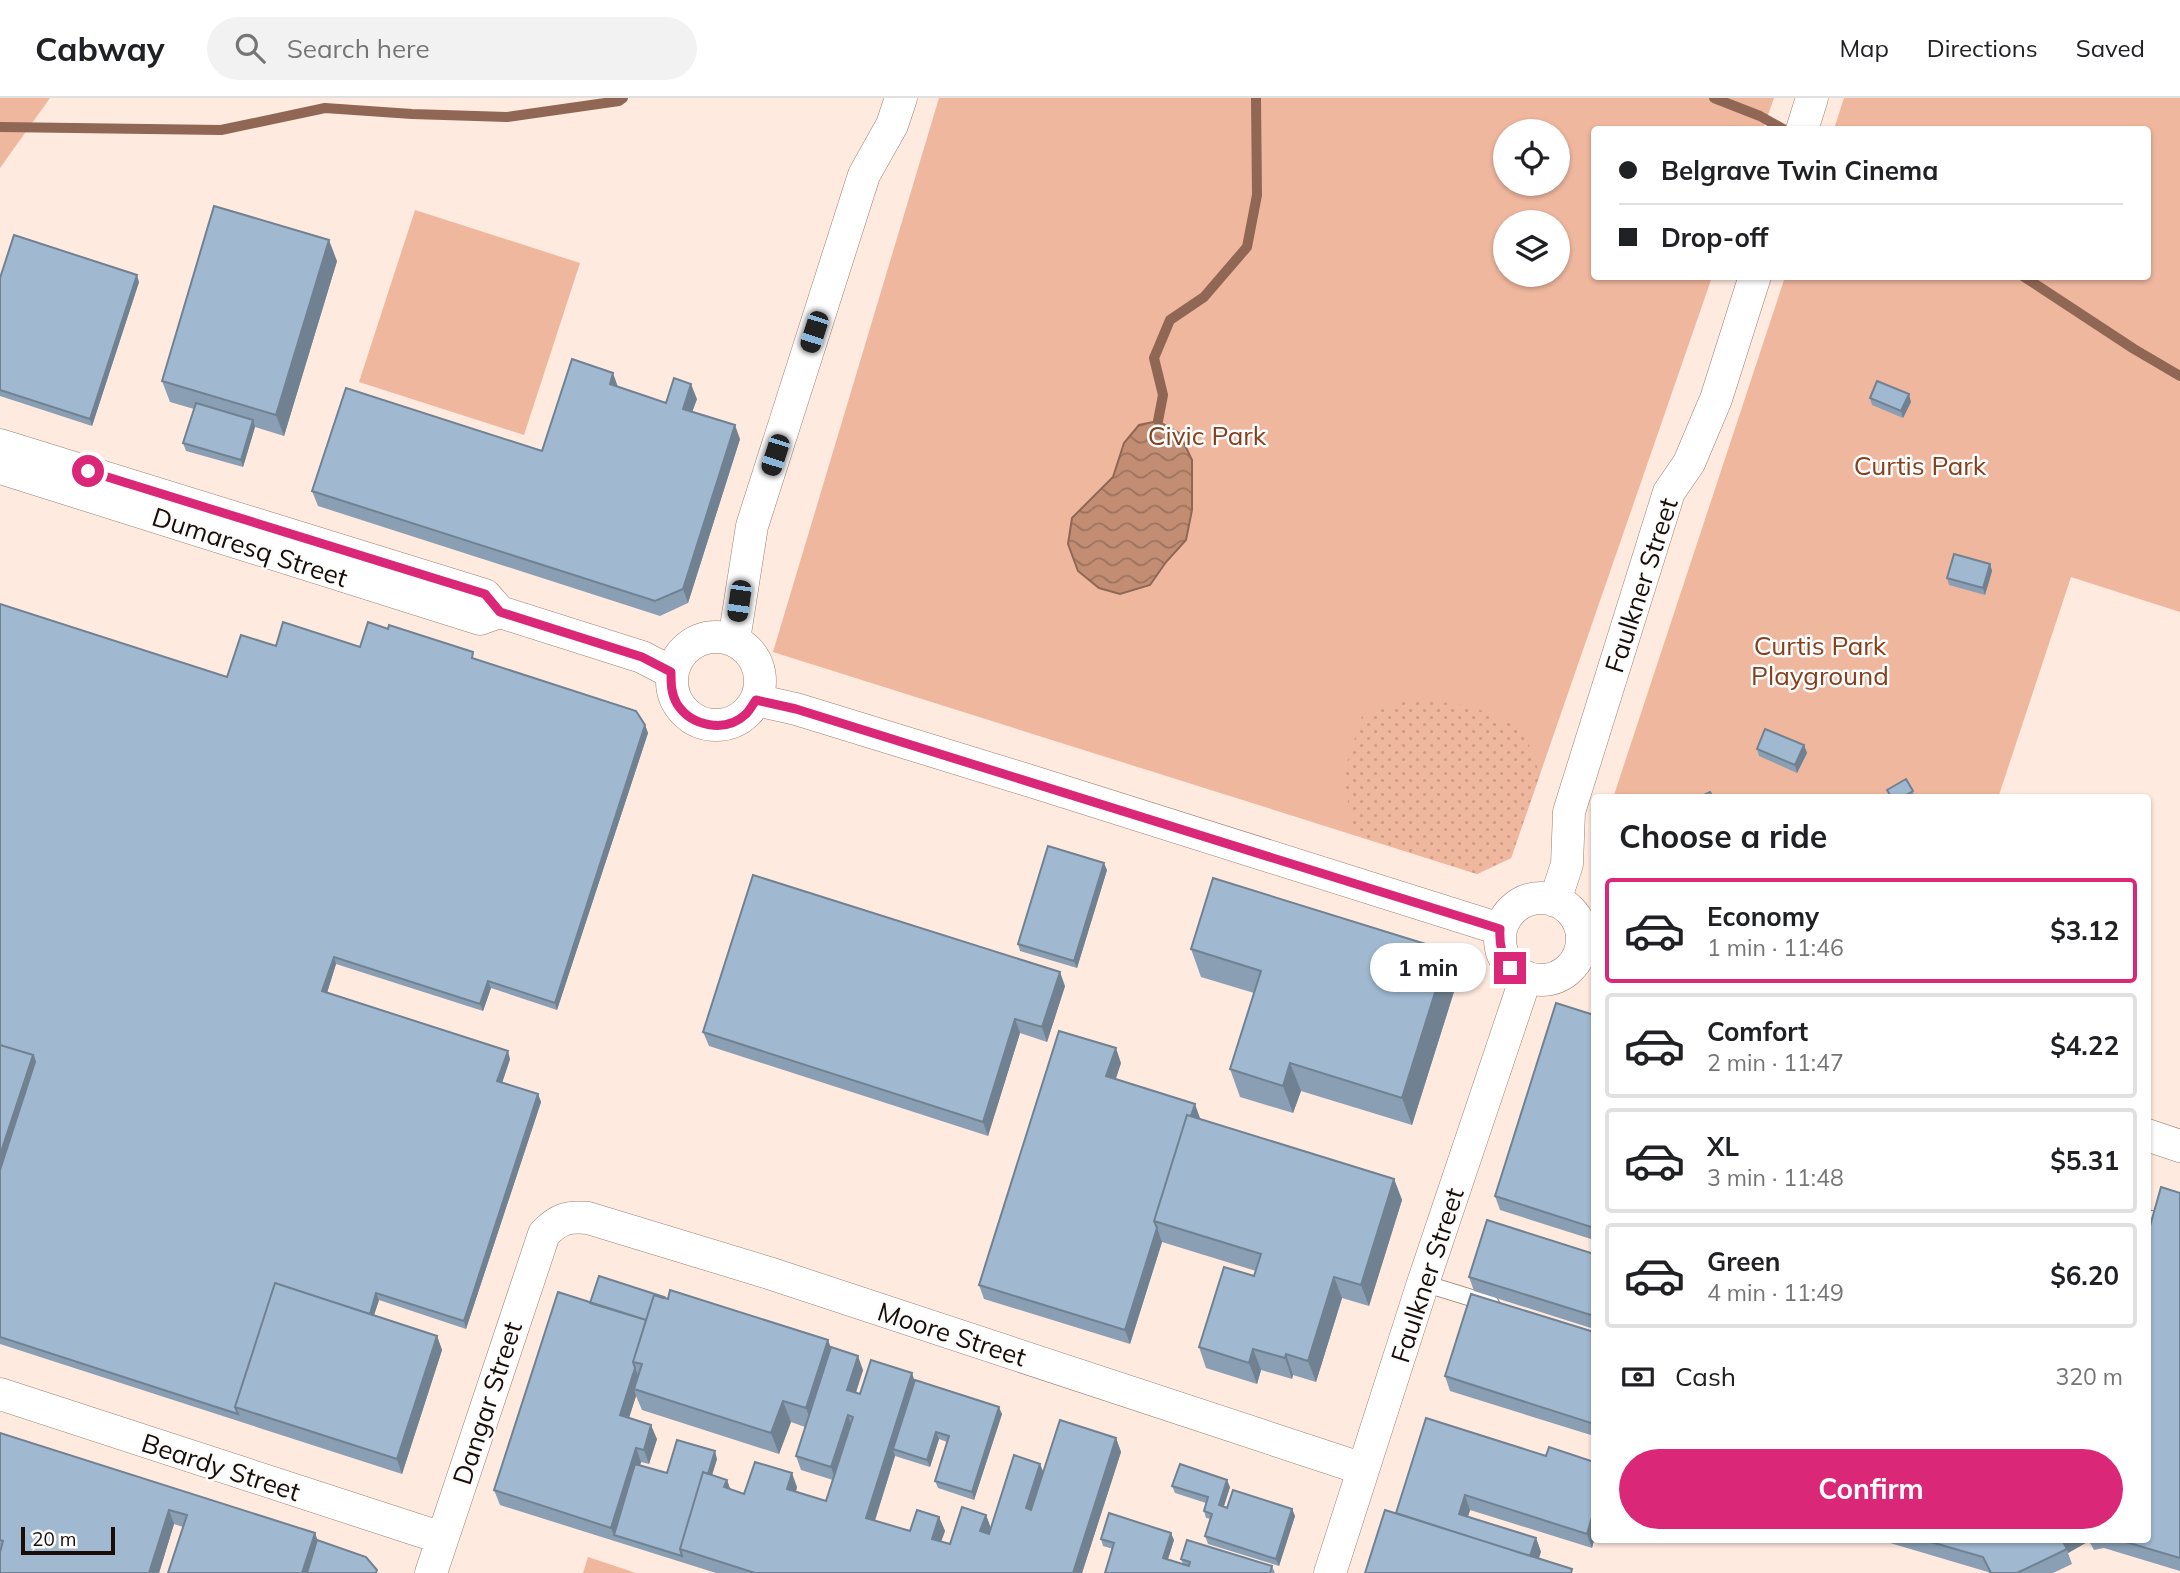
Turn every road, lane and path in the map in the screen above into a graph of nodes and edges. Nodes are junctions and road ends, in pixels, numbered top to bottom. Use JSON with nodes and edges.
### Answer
{"nodes":[{"id":1,"x":901,"y":98,"type":"edge"},
{"id":2,"x":1812,"y":98,"type":"edge"},
{"id":3,"x":1803,"y":126,"type":"edge"},
{"id":4,"x":1754,"y":280,"type":"edge"},
{"id":5,"x":0,"y":444,"type":"edge"},
{"id":6,"x":0,"y":468,"type":"edge"},
{"id":7,"x":500,"y":612,"type":"junction"},
{"id":8,"x":734,"y":640,"type":"junction"},
{"id":9,"x":671,"y":672,"type":"junction"},
{"id":10,"x":756,"y":700,"type":"junction"},
{"id":11,"x":1555,"y":901,"type":"junction"},
{"id":12,"x":1500,"y":929,"type":"junction"},
{"id":13,"x":1587,"y":954,"type":"edge"},
{"id":14,"x":1526,"y":977,"type":"junction"},
{"id":15,"x":2151,"y":1136,"type":"edge"},
{"id":16,"x":2180,"y":1146,"type":"edge"},
{"id":17,"x":544,"y":1234,"type":"joint"},
{"id":18,"x":1423,"y":1283,"type":"junction"},
{"id":19,"x":1501,"y":1307,"type":"edge"},
{"id":20,"x":0,"y":1394,"type":"edge"},
{"id":21,"x":1363,"y":1468,"type":"junction"},
{"id":22,"x":442,"y":1538,"type":"junction"},
{"id":23,"x":431,"y":1573,"type":"edge"},
{"id":24,"x":1330,"y":1573,"type":"edge"}],
"edges":[{"from":1,"to":8,"type":"street"},
{"from":2,"to":3,"type":"street"},
{"from":4,"to":11,"type":"street","name":"Faulkner Street"},
{"from":5,"to":7,"type":"street","name":"Dumaresq Street"},
{"from":6,"to":7,"type":"street","name":"Dumaresq Street"},
{"from":7,"to":9,"type":"street","name":"Dumaresq Street"},
{"from":8,"to":9,"type":"street"},
{"from":8,"to":10,"type":"street"},
{"from":9,"to":10,"type":"street"},
{"from":10,"to":12,"type":"street"},
{"from":11,"to":12,"type":"street"},
{"from":11,"to":13,"type":"street"},
{"from":12,"to":14,"type":"street"},
{"from":13,"to":14,"type":"street"},
{"from":14,"to":18,"type":"street","name":"Faulkner Street"},
{"from":15,"to":16,"type":"street"},
{"from":17,"to":21,"type":"street","name":"Moore Street"},
{"from":17,"to":22,"type":"street","name":"Dangar Street"},
{"from":18,"to":19,"type":"lane"},
{"from":18,"to":21,"type":"street","name":"Faulkner Street"},
{"from":20,"to":22,"type":"street","name":"Beardy Street"},
{"from":21,"to":24,"type":"street","name":"Faulkner Street"},
{"from":22,"to":23,"type":"street","name":"Dangar Street"}]}
